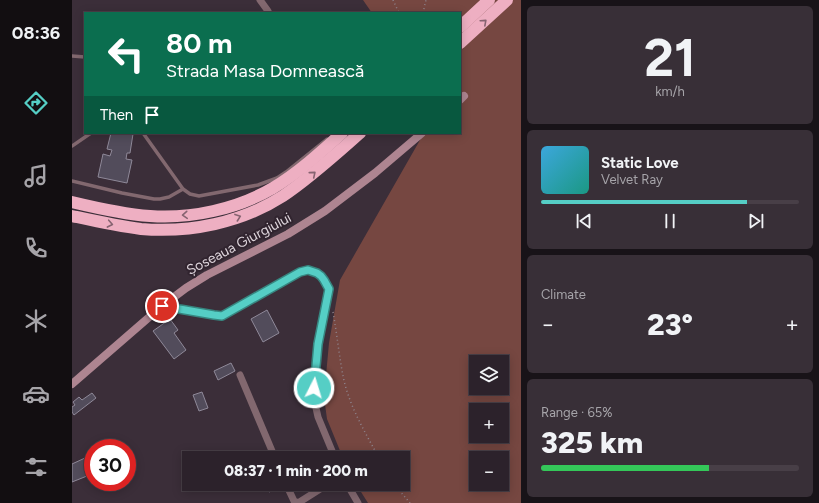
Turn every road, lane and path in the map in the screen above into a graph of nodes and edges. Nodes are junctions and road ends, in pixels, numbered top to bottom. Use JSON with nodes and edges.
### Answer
{"nodes":[{"id":1,"x":260,"y":0,"type":"edge"},
{"id":2,"x":393,"y":0,"type":"edge"},
{"id":3,"x":426,"y":0,"type":"edge"},
{"id":4,"x":489,"y":0,"type":"edge"},
{"id":5,"x":507,"y":0,"type":"edge"},
{"id":6,"x":266,"y":12,"type":"edge"},
{"id":7,"x":399,"y":12,"type":"edge"},
{"id":8,"x":423,"y":12,"type":"edge"},
{"id":9,"x":461,"y":26,"type":"edge"},
{"id":10,"x":461,"y":42,"type":"edge"},
{"id":11,"x":72,"y":56,"type":"edge"},
{"id":12,"x":84,"y":57,"type":"edge"},
{"id":13,"x":90,"y":134,"type":"edge"},
{"id":14,"x":145,"y":134,"type":"edge"},
{"id":15,"x":341,"y":134,"type":"edge"},
{"id":16,"x":359,"y":134,"type":"edge"},
{"id":17,"x":421,"y":134,"type":"edge"},
{"id":18,"x":328,"y":138,"type":"dead end"},
{"id":19,"x":72,"y":146,"type":"edge"},
{"id":20,"x":72,"y":181,"type":"edge"},
{"id":21,"x":183,"y":189,"type":"junction"},
{"id":22,"x":72,"y":202,"type":"edge"},
{"id":23,"x":72,"y":216,"type":"edge"},
{"id":24,"x":162,"y":306,"type":"junction"},
{"id":25,"x":332,"y":310,"type":"dead end"},
{"id":26,"x":240,"y":375,"type":"dead end"},
{"id":27,"x":72,"y":384,"type":"edge"},
{"id":28,"x":272,"y":451,"type":"edge"},
{"id":29,"x":332,"y":451,"type":"edge"},
{"id":30,"x":375,"y":451,"type":"edge"},
{"id":31,"x":289,"y":491,"type":"edge"},
{"id":32,"x":316,"y":491,"type":"edge"},
{"id":33,"x":351,"y":491,"type":"edge"},
{"id":34,"x":400,"y":491,"type":"edge"},
{"id":35,"x":358,"y":503,"type":"edge"},
{"id":36,"x":410,"y":503,"type":"edge"}],
"edges":[{"from":1,"to":6,"type":"street"},
{"from":2,"to":7,"type":"path"},
{"from":3,"to":8,"type":"path"},
{"from":4,"to":9,"type":"highway"},
{"from":10,"to":5,"type":"highway","one_way":true},
{"from":11,"to":12,"type":"lane"},
{"from":13,"to":19,"type":"lane"},
{"from":14,"to":21,"type":"lane"},
{"from":15,"to":22,"type":"highway","one_way":true},
{"from":23,"to":16,"type":"highway","one_way":true},
{"from":17,"to":24,"type":"street","name":"Șoseaua Giurgiului"},
{"from":18,"to":21,"type":"lane"},
{"from":20,"to":21,"type":"lane"},
{"from":24,"to":27,"type":"street","name":"Șoseaua Giurgiului"},
{"from":24,"to":29,"type":"street"},
{"from":25,"to":30,"type":"path"},
{"from":26,"to":28,"type":"street"},
{"from":31,"to":32,"type":"street"},
{"from":33,"to":35,"type":"street"},
{"from":34,"to":36,"type":"path"}]}
